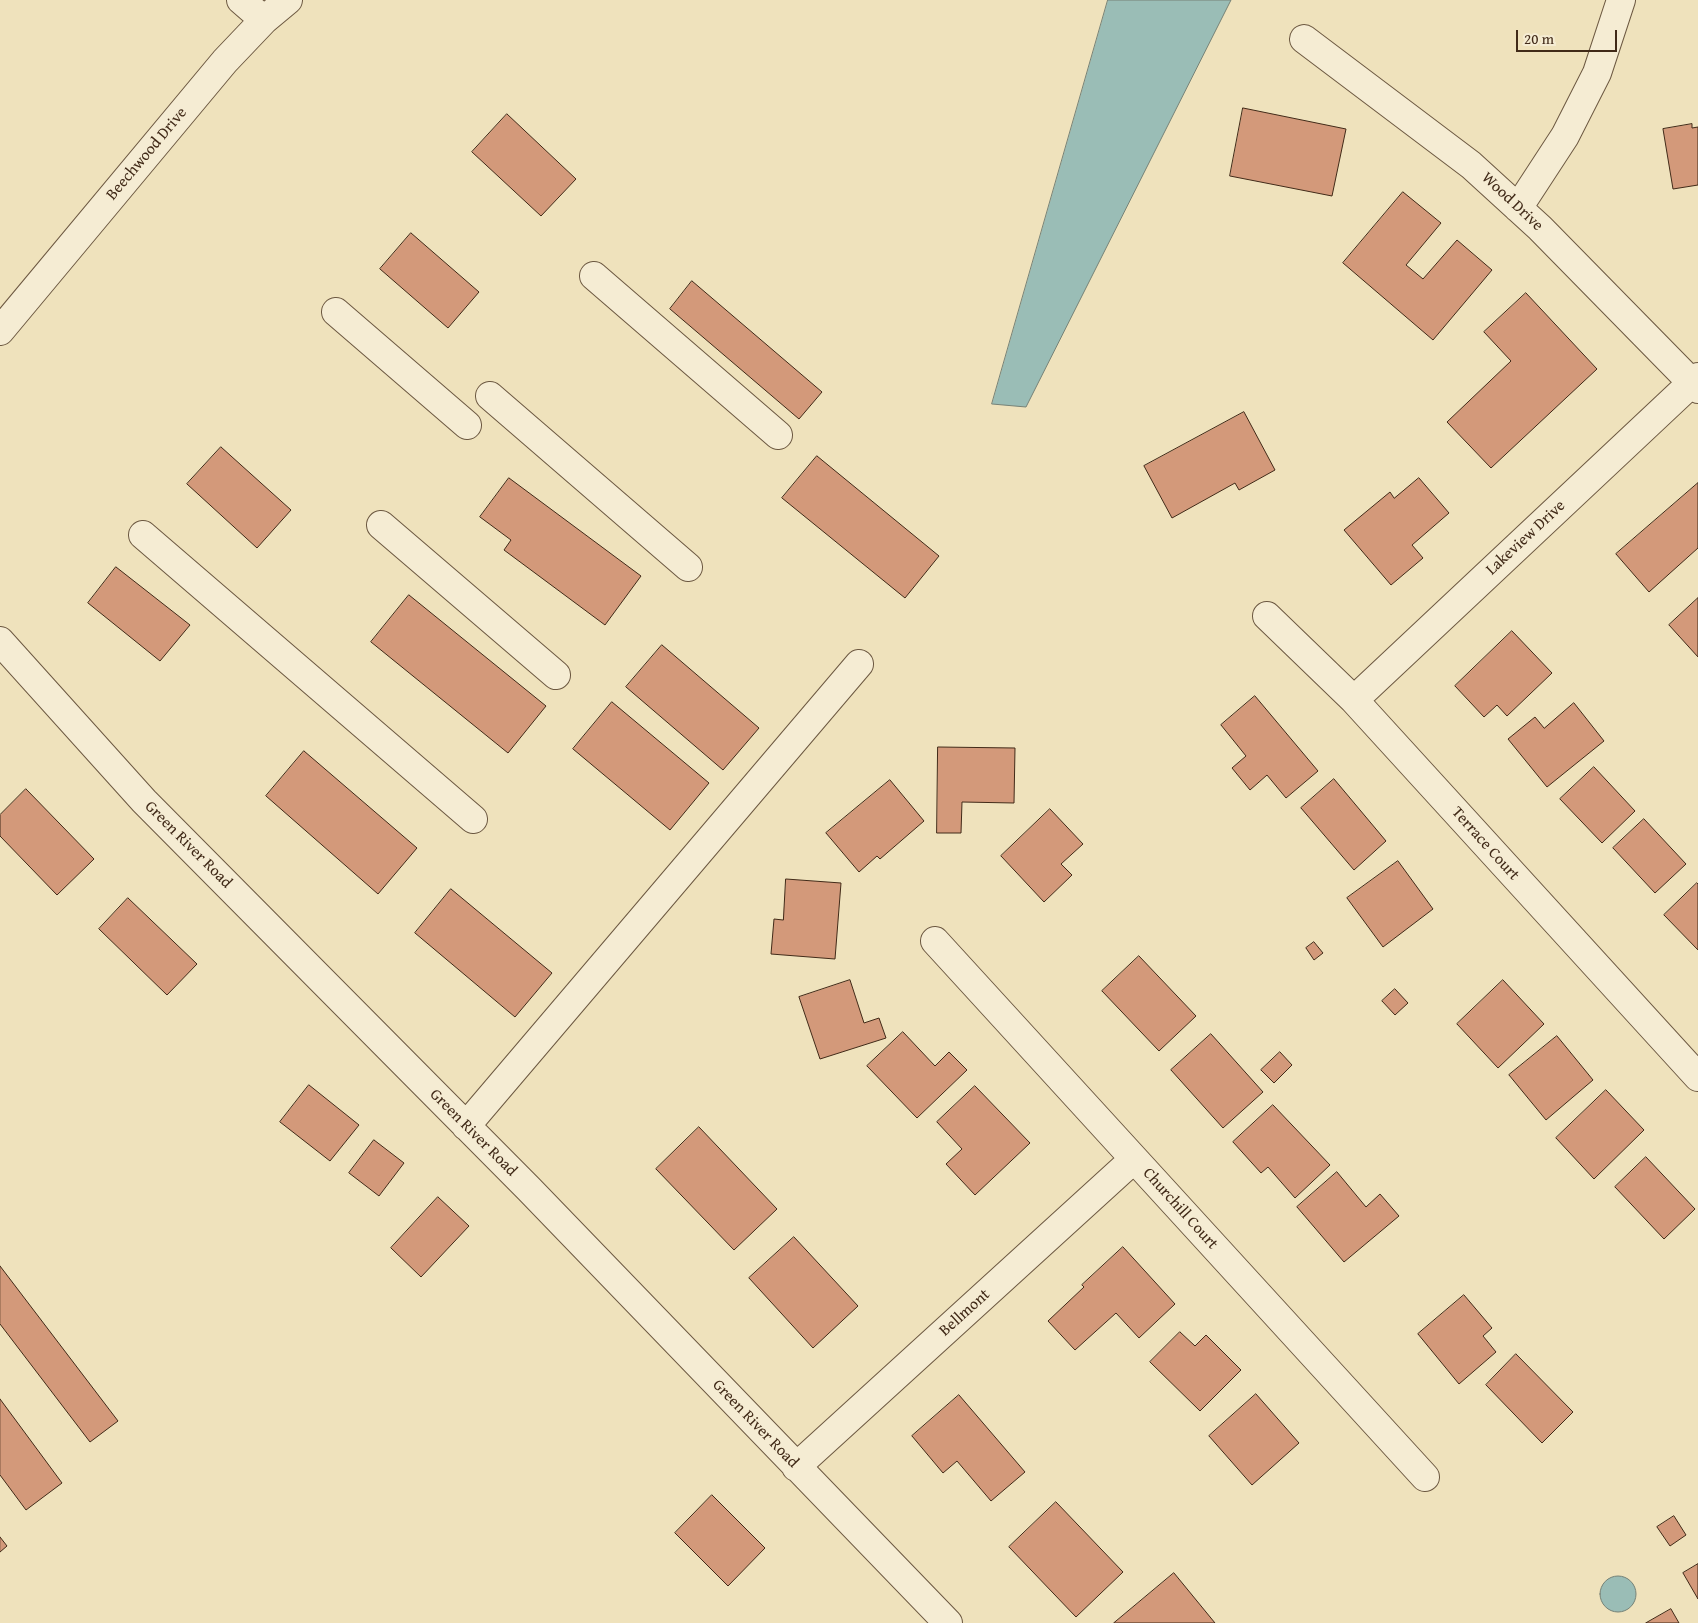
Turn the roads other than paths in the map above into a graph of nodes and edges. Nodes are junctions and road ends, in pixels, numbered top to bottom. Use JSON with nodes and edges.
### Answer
{"nodes":[{"id":1,"x":241,"y":0,"type":"edge"},
{"id":2,"x":288,"y":0,"type":"edge"},
{"id":3,"x":1621,"y":0,"type":"edge"},
{"id":4,"x":264,"y":20,"type":"junction"},
{"id":5,"x":1304,"y":39,"type":"dead end"},
{"id":6,"x":1518,"y":208,"type":"junction"},
{"id":7,"x":594,"y":276,"type":"dead end"},
{"id":8,"x":336,"y":312,"type":"dead end"},
{"id":9,"x":5,"y":317,"type":"edge"},
{"id":10,"x":1696,"y":383,"type":"edge"},
{"id":11,"x":490,"y":396,"type":"dead end"},
{"id":12,"x":466,"y":424,"type":"dead end"},
{"id":13,"x":778,"y":435,"type":"dead end"},
{"id":14,"x":381,"y":525,"type":"dead end"},
{"id":15,"x":143,"y":534,"type":"dead end"},
{"id":16,"x":688,"y":567,"type":"dead end"},
{"id":17,"x":1267,"y":616,"type":"dead end"},
{"id":18,"x":2,"y":648,"type":"edge"},
{"id":19,"x":859,"y":664,"type":"dead end"},
{"id":20,"x":556,"y":675,"type":"dead end"},
{"id":21,"x":1354,"y":700,"type":"junction"},
{"id":22,"x":473,"y":819,"type":"dead end"},
{"id":23,"x":935,"y":941,"type":"dead end"},
{"id":24,"x":1698,"y":1076,"type":"edge"},
{"id":25,"x":466,"y":1126,"type":"junction"},
{"id":26,"x":1134,"y":1158,"type":"junction"},
{"id":27,"x":796,"y":1467,"type":"junction"},
{"id":28,"x":1425,"y":1477,"type":"dead end"},
{"id":29,"x":948,"y":1623,"type":"edge"}],
"edges":[{"from":1,"to":4,"type":"street"},
{"from":2,"to":4,"type":"street","name":"Beechwood Drive"},
{"from":3,"to":6,"type":"street"},
{"from":4,"to":9,"type":"street","name":"Beechwood Drive"},
{"from":5,"to":6,"type":"street","name":"Wood Drive"},
{"from":6,"to":10,"type":"street","name":"Wood Drive"},
{"from":7,"to":13,"type":"street"},
{"from":8,"to":12,"type":"street"},
{"from":10,"to":21,"type":"street","name":"Lakeview Drive"},
{"from":11,"to":16,"type":"street"},
{"from":14,"to":20,"type":"street"},
{"from":15,"to":22,"type":"street"},
{"from":17,"to":21,"type":"street","name":"Terrace Court"},
{"from":18,"to":25,"type":"street","name":"Green River Road"},
{"from":19,"to":25,"type":"street"},
{"from":21,"to":24,"type":"street","name":"Terrace Court"},
{"from":23,"to":26,"type":"street","name":"Churchill Court"},
{"from":25,"to":27,"type":"street","name":"Green River Road"},
{"from":26,"to":27,"type":"street","name":"Bellmont"},
{"from":26,"to":28,"type":"street","name":"Churchill Court"},
{"from":27,"to":29,"type":"street","name":"Green River Road"}]}
